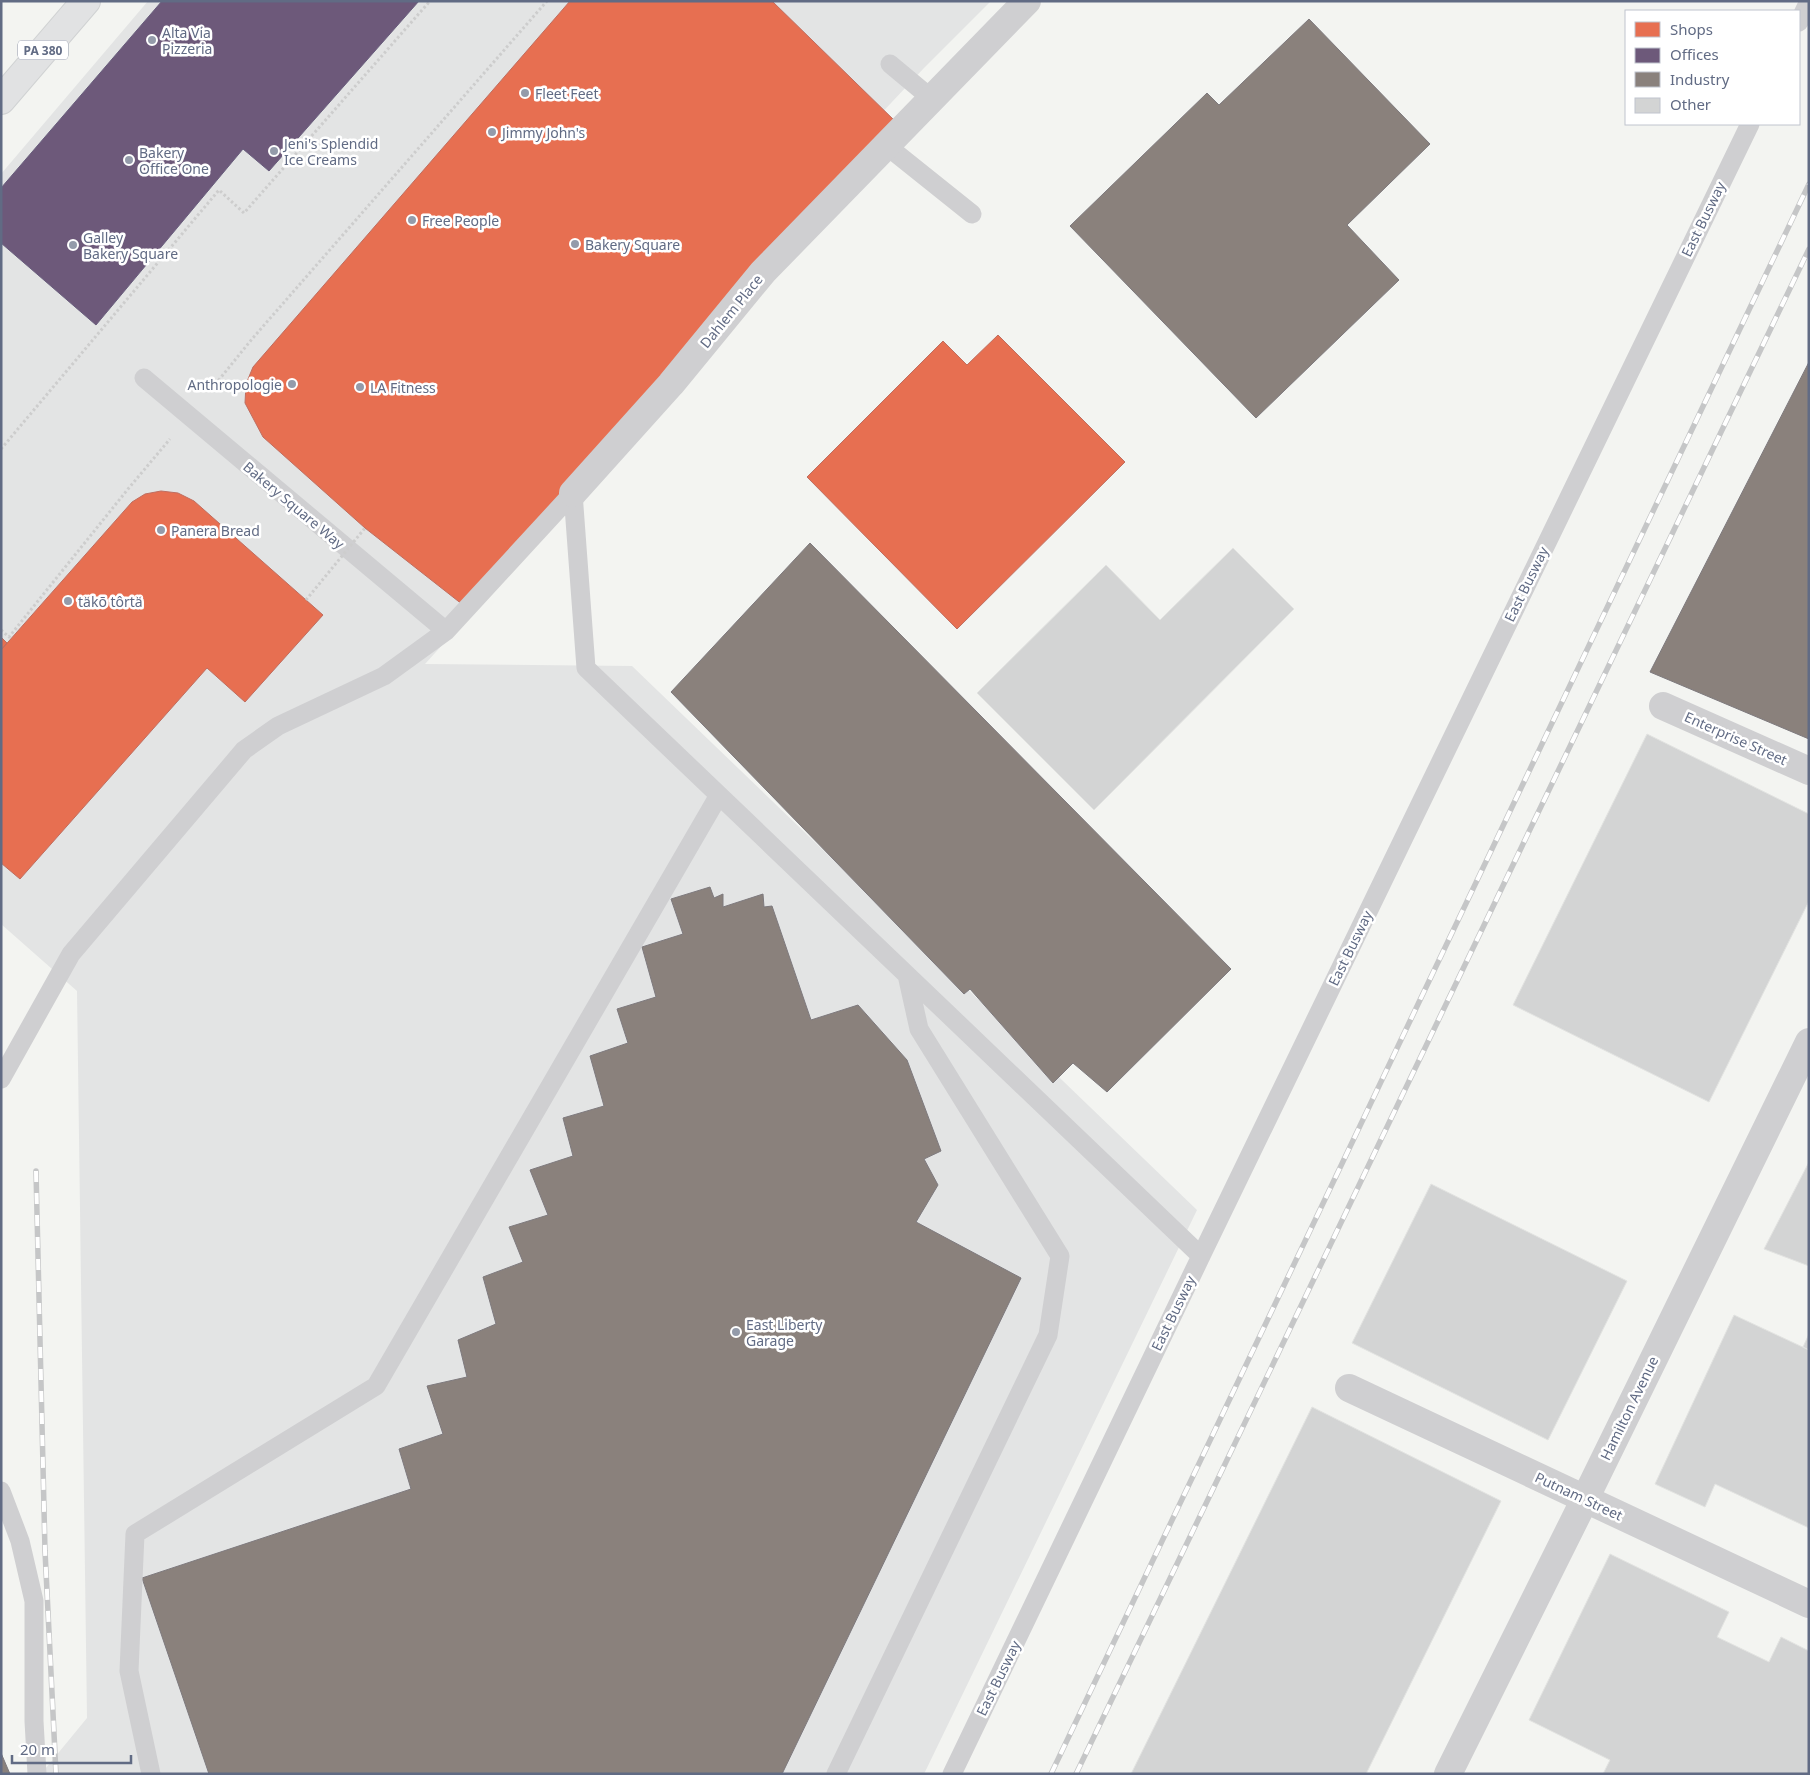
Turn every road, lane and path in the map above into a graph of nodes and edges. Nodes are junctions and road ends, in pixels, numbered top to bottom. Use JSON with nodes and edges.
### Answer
{"nodes":[{"id":1,"x":86,"y":1,"type":"edge"},
{"id":2,"x":430,"y":1,"type":"edge"},
{"id":3,"x":547,"y":1,"type":"edge"},
{"id":4,"x":1027,"y":1,"type":"edge"},
{"id":5,"x":890,"y":64,"type":"dead end"},
{"id":6,"x":932,"y":99,"type":"junction"},
{"id":7,"x":1,"y":100,"type":"edge"},
{"id":8,"x":1750,"y":125,"type":"edge"},
{"id":9,"x":887,"y":146,"type":"junction"},
{"id":10,"x":972,"y":214,"type":"dead end"},
{"id":11,"x":144,"y":378,"type":"dead end"},
{"id":12,"x":190,"y":416,"type":"junction"},
{"id":13,"x":1,"y":448,"type":"edge"},
{"id":14,"x":573,"y":493,"type":"junction"},
{"id":15,"x":365,"y":528,"type":"dead end"},
{"id":16,"x":306,"y":600,"type":"dead end"},
{"id":17,"x":1,"y":630,"type":"edge"},
{"id":18,"x":446,"y":631,"type":"junction"},
{"id":19,"x":1663,"y":706,"type":"dead end"},
{"id":20,"x":1809,"y":771,"type":"edge"},
{"id":21,"x":719,"y":795,"type":"junction"},
{"id":22,"x":907,"y":975,"type":"junction"},
{"id":23,"x":1809,"y":1042,"type":"edge"},
{"id":24,"x":1,"y":1079,"type":"edge"},
{"id":25,"x":1201,"y":1256,"type":"junction"},
{"id":26,"x":1349,"y":1388,"type":"dead end"},
{"id":27,"x":1,"y":1491,"type":"edge"},
{"id":28,"x":1585,"y":1499,"type":"junction"},
{"id":29,"x":1809,"y":1604,"type":"edge"},
{"id":30,"x":37,"y":1774,"type":"edge"},
{"id":31,"x":151,"y":1774,"type":"edge"},
{"id":32,"x":836,"y":1774,"type":"edge"},
{"id":33,"x":952,"y":1774,"type":"edge"},
{"id":34,"x":1448,"y":1774,"type":"edge"}],
"edges":[{"from":1,"to":7,"type":"main road","number":"PA 380"},
{"from":2,"to":13,"type":"path"},
{"from":3,"to":12,"type":"path"},
{"from":4,"to":6,"type":"street","name":"Dahlem Place"},
{"from":5,"to":6,"type":"lane"},
{"from":6,"to":9,"type":"street","name":"Dahlem Place"},
{"from":8,"to":25,"type":"lane","name":"East Busway"},
{"from":9,"to":10,"type":"lane"},
{"from":9,"to":14,"type":"street","name":"Dahlem Place"},
{"from":11,"to":12,"type":"lane","name":"Bakery Square Way"},
{"from":12,"to":17,"type":"path"},
{"from":12,"to":18,"type":"lane","name":"Bakery Square Way"},
{"from":14,"to":18,"type":"lane","name":"Dahlem Place"},
{"from":14,"to":21,"type":"lane"},
{"from":15,"to":16,"type":"path","bridge":true},
{"from":18,"to":24,"type":"lane","name":"Dahlem Place"},
{"from":19,"to":20,"type":"street","name":"Enterprise Street"},
{"from":21,"to":22,"type":"lane"},
{"from":21,"to":31,"type":"lane"},
{"from":22,"to":25,"type":"lane"},
{"from":22,"to":32,"type":"lane"},
{"from":23,"to":28,"type":"street","name":"Hamilton Avenue"},
{"from":25,"to":33,"type":"lane","name":"East Busway"},
{"from":26,"to":28,"type":"street","name":"Putnam Street"},
{"from":27,"to":30,"type":"lane"},
{"from":28,"to":29,"type":"street","name":"Putnam Street"},
{"from":28,"to":34,"type":"street","name":"Hamilton Avenue"}]}
